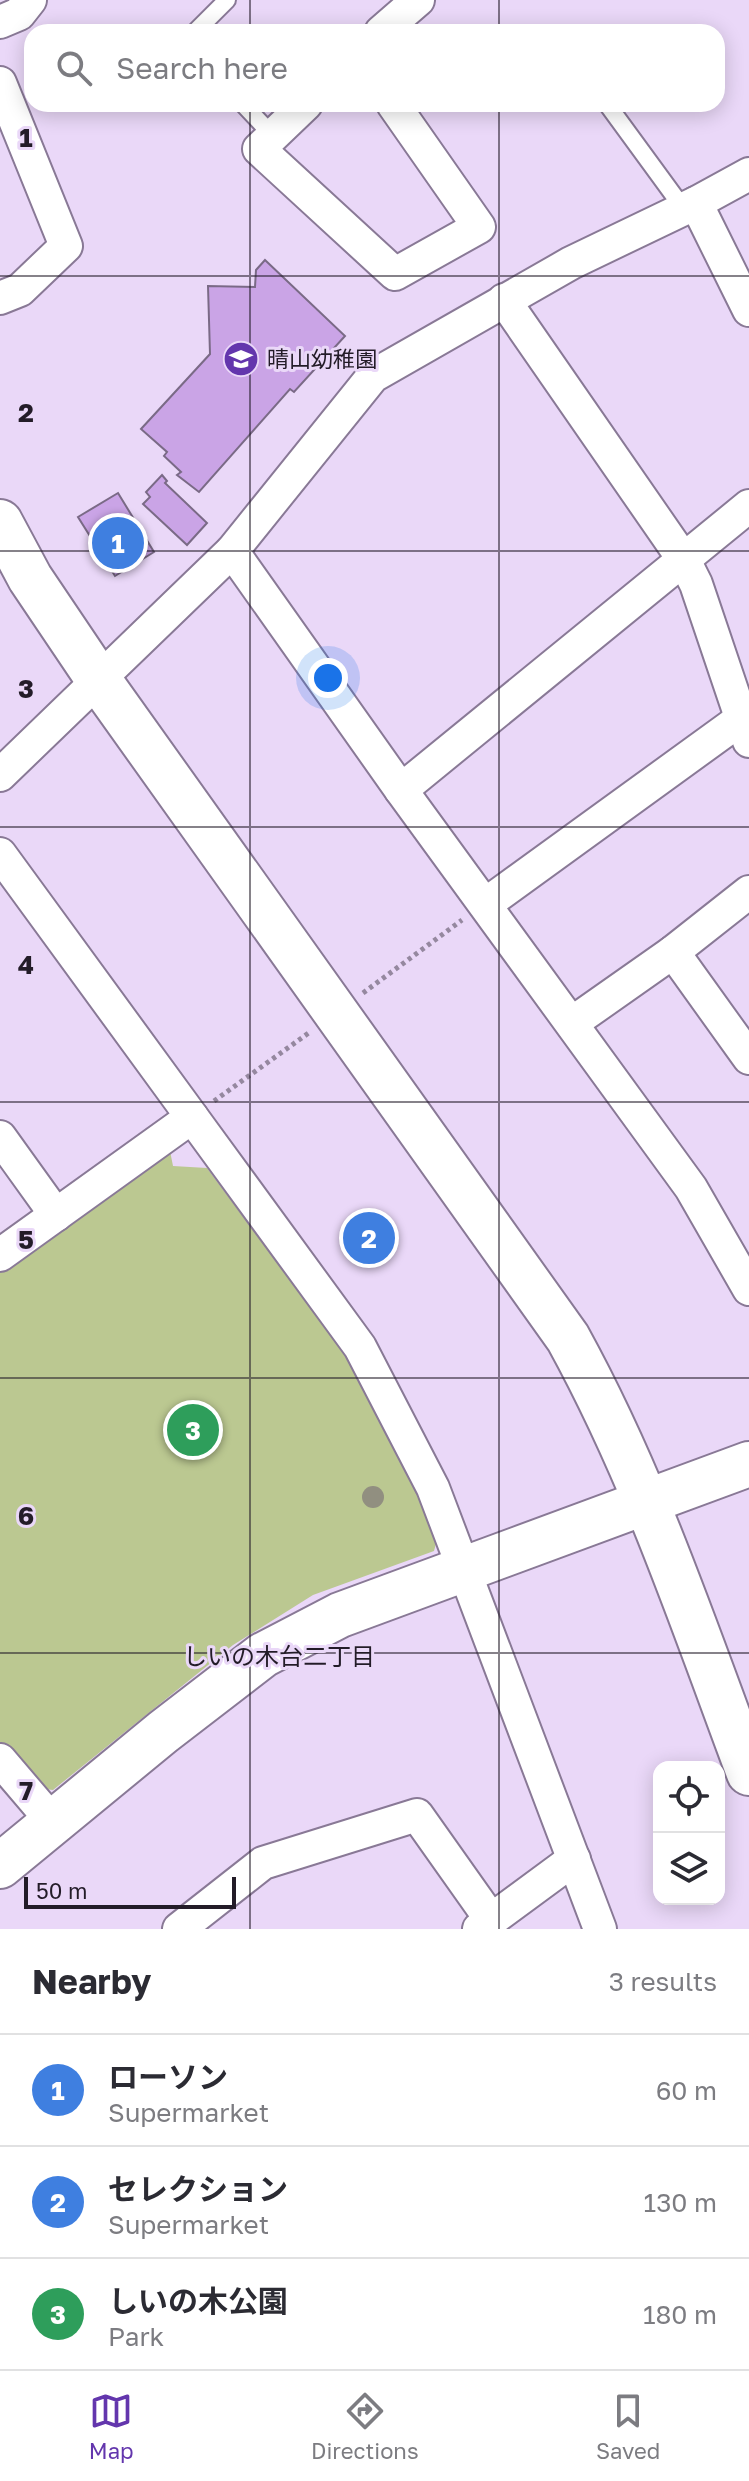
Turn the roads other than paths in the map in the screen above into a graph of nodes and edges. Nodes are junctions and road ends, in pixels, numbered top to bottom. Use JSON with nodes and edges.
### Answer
{"nodes":[{"id":1,"x":30,"y":0,"type":"edge"},
{"id":2,"x":227,"y":0,"type":"edge"},
{"id":3,"x":418,"y":0,"type":"edge"},
{"id":4,"x":0,"y":22,"type":"edge"},
{"id":5,"x":203,"y":24,"type":"edge"},
{"id":6,"x":390,"y":24,"type":"edge"},
{"id":7,"x":0,"y":83,"type":"edge"},
{"id":8,"x":250,"y":112,"type":"edge"},
{"id":9,"x":298,"y":112,"type":"edge"},
{"id":10,"x":399,"y":112,"type":"edge"},
{"id":11,"x":613,"y":112,"type":"edge"},
{"id":12,"x":273,"y":136,"type":"junction"},
{"id":13,"x":749,"y":174,"type":"edge"},
{"id":14,"x":689,"y":205,"type":"junction"},
{"id":15,"x":0,"y":298,"type":"edge"},
{"id":16,"x":504,"y":300,"type":"junction"},
{"id":17,"x":749,"y":310,"type":"edge"},
{"id":18,"x":749,"y":506,"type":"edge"},
{"id":19,"x":0,"y":522,"type":"edge"},
{"id":20,"x":232,"y":551,"type":"junction"},
{"id":21,"x":684,"y":560,"type":"junction"},
{"id":22,"x":98,"y":679,"type":"junction"},
{"id":23,"x":745,"y":730,"type":"edge"},
{"id":24,"x":0,"y":775,"type":"edge"},
{"id":25,"x":401,"y":790,"type":"junction"},
{"id":26,"x":0,"y":854,"type":"edge"},
{"id":27,"x":749,"y":892,"type":"edge"},
{"id":28,"x":486,"y":904,"type":"junction"},
{"id":29,"x":673,"y":952,"type":"junction"},
{"id":30,"x":572,"y":1023,"type":"junction"},
{"id":31,"x":749,"y":1058,"type":"edge"},
{"id":32,"x":192,"y":1117,"type":"junction"},
{"id":33,"x":0,"y":1137,"type":"edge"},
{"id":34,"x":56,"y":1215,"type":"junction"},
{"id":35,"x":0,"y":1255,"type":"edge"},
{"id":36,"x":744,"y":1270,"type":"edge"},
{"id":37,"x":749,"y":1464,"type":"edge"},
{"id":38,"x":644,"y":1501,"type":"junction"},
{"id":39,"x":464,"y":1567,"type":"junction"},
{"id":40,"x":0,"y":1760,"type":"edge"},
{"id":41,"x":749,"y":1773,"type":"edge"},
{"id":42,"x":53,"y":1822,"type":"junction"},
{"id":43,"x":574,"y":1859,"type":"junction"},
{"id":44,"x":0,"y":1866,"type":"edge"},
{"id":45,"x":486,"y":1925,"type":"edge"},
{"id":46,"x":179,"y":1929,"type":"edge"},
{"id":47,"x":600,"y":1929,"type":"edge"}],
"edges":[{"from":1,"to":4,"type":"street"},
{"from":2,"to":5,"type":"lane"},
{"from":3,"to":6,"type":"street"},
{"from":7,"to":15,"type":"street"},
{"from":8,"to":12,"type":"lane"},
{"from":9,"to":12,"type":"street"},
{"from":10,"to":12,"type":"street"},
{"from":11,"to":14,"type":"lane"},
{"from":13,"to":14,"type":"street"},
{"from":14,"to":16,"type":"street"},
{"from":14,"to":17,"type":"street"},
{"from":16,"to":20,"type":"street"},
{"from":16,"to":21,"type":"street"},
{"from":18,"to":21,"type":"street"},
{"from":19,"to":22,"type":"street"},
{"from":20,"to":22,"type":"street"},
{"from":20,"to":25,"type":"street"},
{"from":21,"to":23,"type":"street"},
{"from":21,"to":25,"type":"street"},
{"from":22,"to":24,"type":"street"},
{"from":22,"to":38,"type":"street"},
{"from":23,"to":28,"type":"street"},
{"from":25,"to":28,"type":"street"},
{"from":26,"to":32,"type":"street"},
{"from":27,"to":29,"type":"street"},
{"from":28,"to":30,"type":"street"},
{"from":29,"to":30,"type":"street"},
{"from":29,"to":31,"type":"street"},
{"from":30,"to":36,"type":"street"},
{"from":32,"to":34,"type":"street"},
{"from":32,"to":39,"type":"street"},
{"from":33,"to":34,"type":"street"},
{"from":34,"to":35,"type":"street"},
{"from":37,"to":38,"type":"street"},
{"from":38,"to":39,"type":"street"},
{"from":38,"to":41,"type":"street"},
{"from":39,"to":42,"type":"street"},
{"from":39,"to":43,"type":"street"},
{"from":40,"to":42,"type":"street"},
{"from":42,"to":44,"type":"street"},
{"from":43,"to":45,"type":"street"},
{"from":43,"to":47,"type":"street"},
{"from":45,"to":46,"type":"street"}]}
